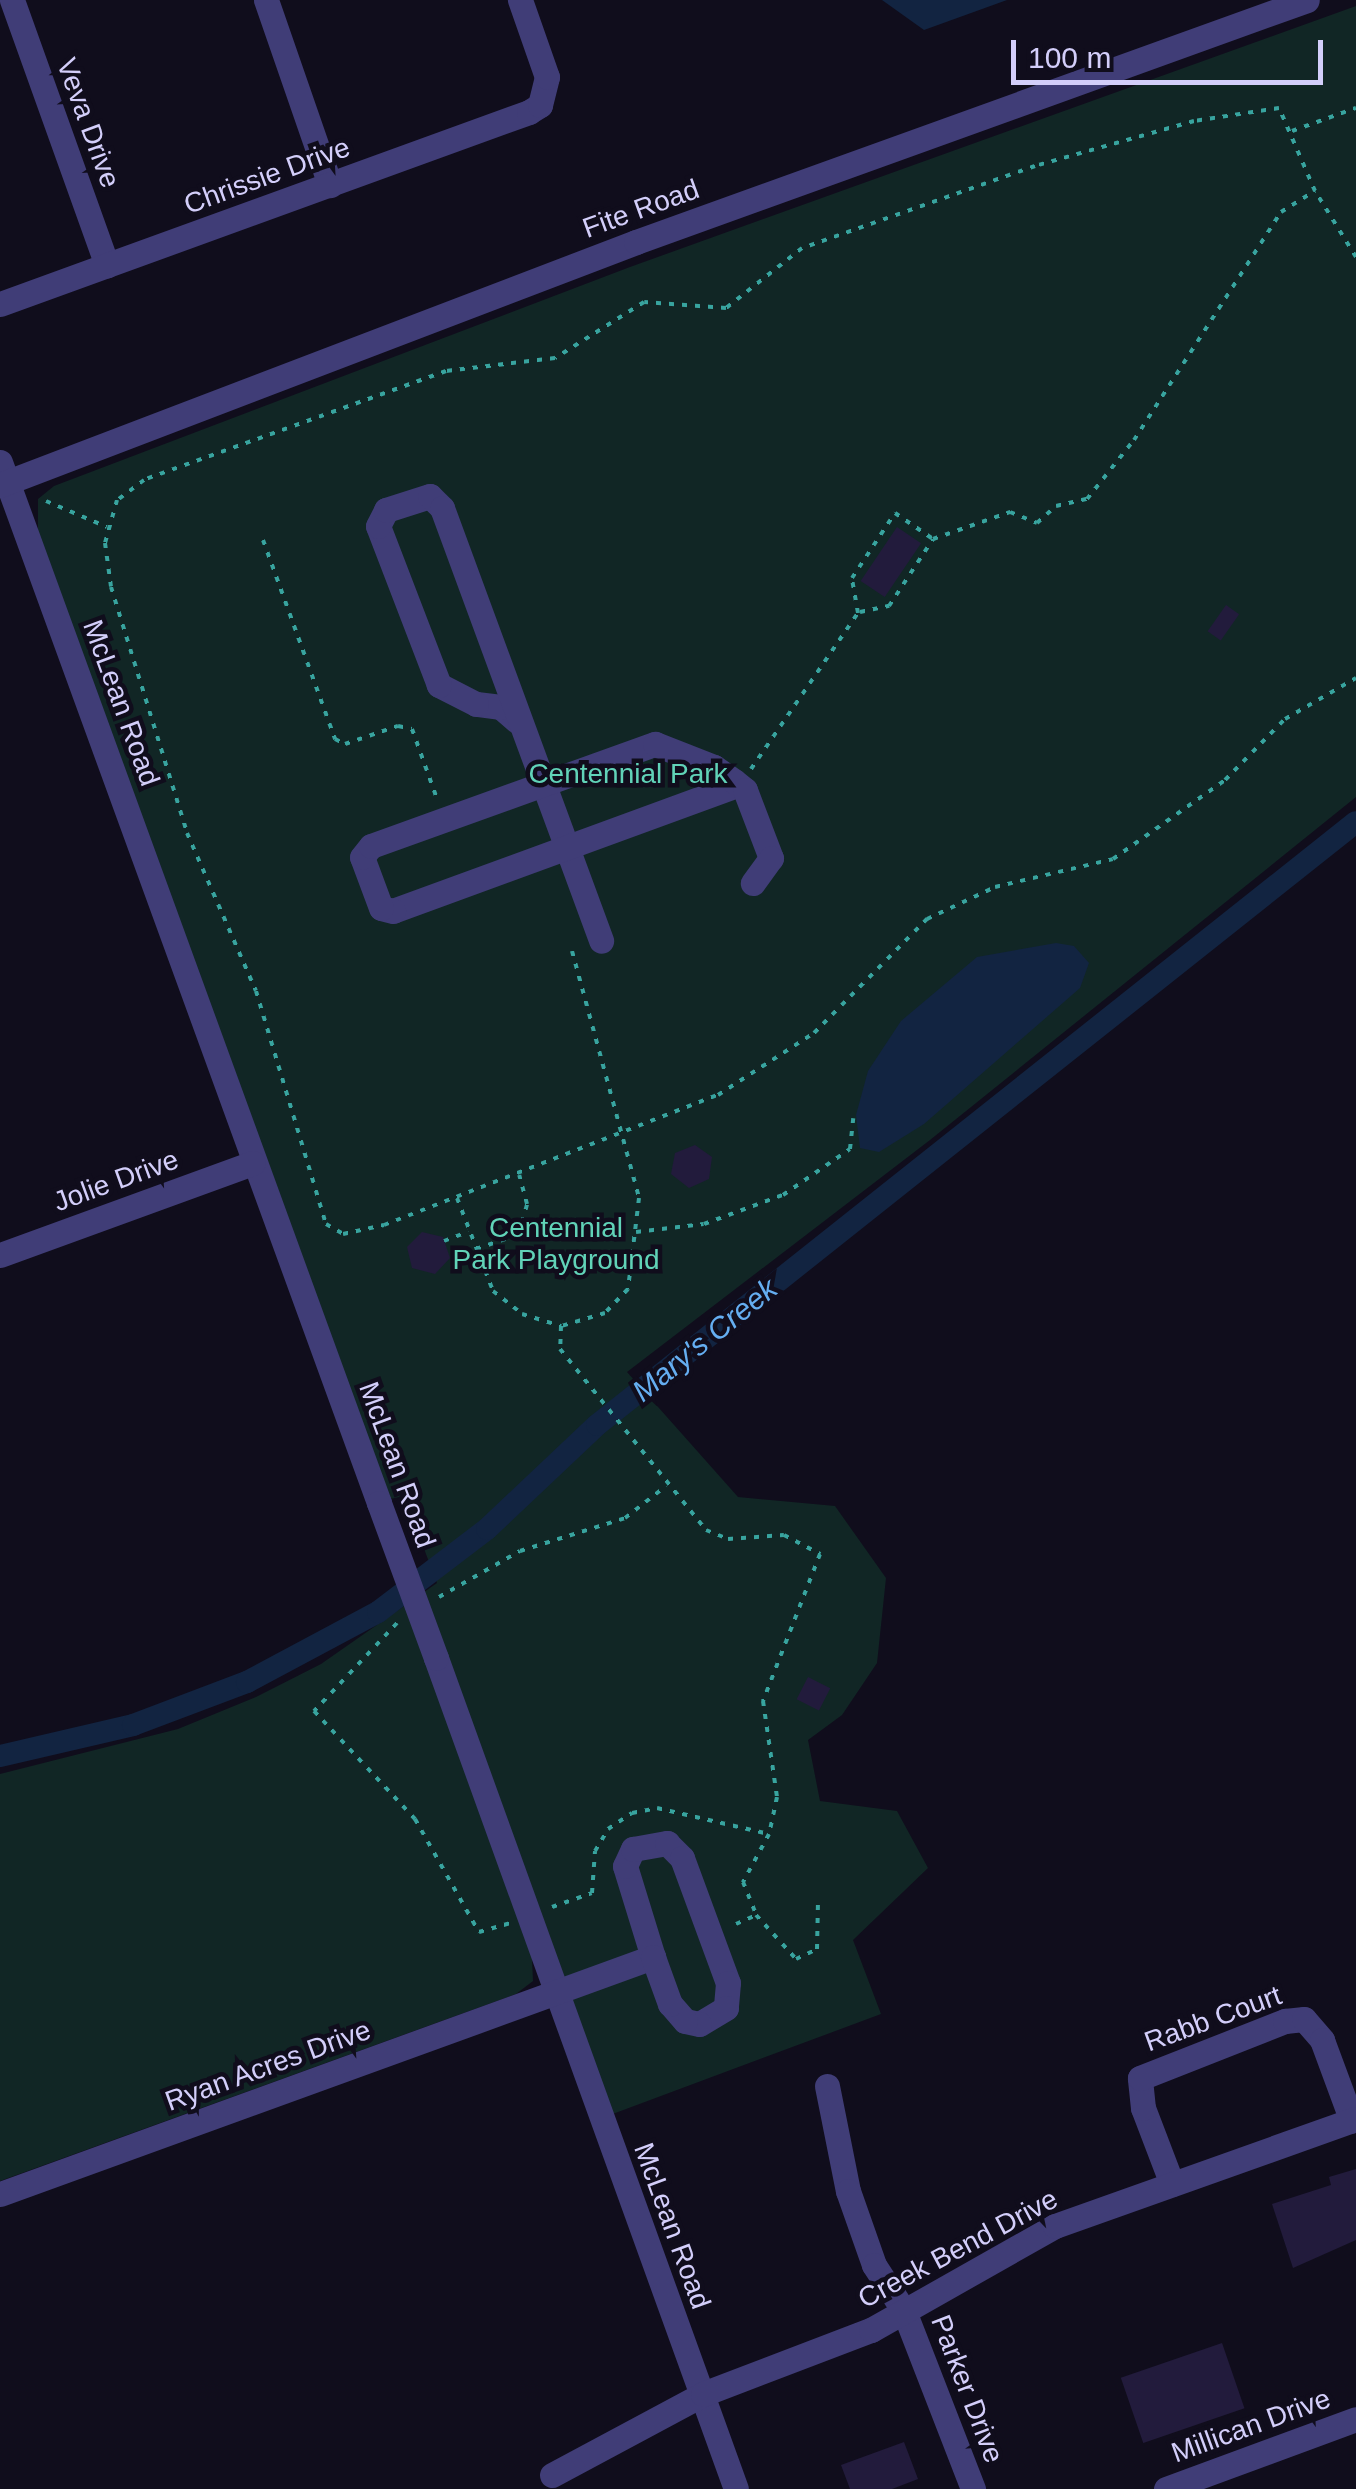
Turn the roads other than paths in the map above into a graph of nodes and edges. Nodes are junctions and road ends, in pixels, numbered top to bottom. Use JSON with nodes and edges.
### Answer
{"nodes":[{"id":1,"x":12,"y":0,"type":"edge"},
{"id":2,"x":266,"y":0,"type":"edge"},
{"id":3,"x":520,"y":0,"type":"edge"},
{"id":4,"x":1307,"y":0,"type":"edge"},
{"id":5,"x":330,"y":185,"type":"junction"},
{"id":6,"x":107,"y":265,"type":"junction"},
{"id":7,"x":0,"y":304,"type":"edge"},
{"id":8,"x":3,"y":476,"type":"edge"},
{"id":9,"x":518,"y":721,"type":"junction"},
{"id":10,"x":543,"y":784,"type":"junction"},
{"id":11,"x":737,"y":784,"type":"junction"},
{"id":12,"x":567,"y":848,"type":"junction"},
{"id":13,"x":753,"y":883,"type":"dead end"},
{"id":14,"x":600,"y":941,"type":"dead end"},
{"id":15,"x":253,"y":1163,"type":"junction"},
{"id":16,"x":0,"y":1255,"type":"edge"},
{"id":17,"x":653,"y":1957,"type":"junction"},
{"id":18,"x":556,"y":1995,"type":"junction"},
{"id":19,"x":827,"y":2086,"type":"dead end"},
{"id":20,"x":1354,"y":2120,"type":"edge"},
{"id":21,"x":1172,"y":2184,"type":"junction"},
{"id":22,"x":0,"y":2194,"type":"edge"},
{"id":23,"x":904,"y":2312,"type":"junction"},
{"id":24,"x":703,"y":2394,"type":"junction"},
{"id":25,"x":1356,"y":2419,"type":"edge"},
{"id":26,"x":552,"y":2475,"type":"dead end"},
{"id":27,"x":736,"y":2489,"type":"edge"},
{"id":28,"x":973,"y":2489,"type":"edge"},
{"id":29,"x":1166,"y":2489,"type":"edge"}],
"edges":[{"from":1,"to":6,"type":"street","name":"Veva Drive"},
{"from":2,"to":5,"type":"street"},
{"from":3,"to":5,"type":"street","name":"Chrissie Drive"},
{"from":4,"to":8,"type":"street","name":"Fite Road"},
{"from":5,"to":6,"type":"street","name":"Chrissie Drive"},
{"from":6,"to":7,"type":"street","name":"Chrissie Drive"},
{"from":8,"to":15,"type":"street","name":"McLean Road"},
{"from":9,"to":9,"type":"street"},
{"from":9,"to":10,"type":"street"},
{"from":10,"to":11,"type":"street"},
{"from":10,"to":12,"type":"street"},
{"from":10,"to":12,"type":"street"},
{"from":11,"to":12,"type":"street"},
{"from":11,"to":13,"type":"street"},
{"from":12,"to":14,"type":"street"},
{"from":15,"to":16,"type":"street","name":"Jolie Drive"},
{"from":15,"to":18,"type":"street","name":"McLean Road","bridge":true},
{"from":17,"to":17,"type":"street"},
{"from":17,"to":18,"type":"street","name":"Ryan Acres Drive"},
{"from":18,"to":22,"type":"street","name":"Ryan Acres Drive"},
{"from":18,"to":24,"type":"street","name":"McLean Road"},
{"from":19,"to":23,"type":"street","name":"Parker Drive"},
{"from":20,"to":21,"type":"street","name":"Creek Bend Drive"},
{"from":20,"to":21,"type":"street","name":"Rabb Court"},
{"from":21,"to":23,"type":"street","name":"Creek Bend Drive"},
{"from":23,"to":24,"type":"street","name":"Creek Bend Drive"},
{"from":23,"to":28,"type":"street","name":"Parker Drive"},
{"from":24,"to":26,"type":"street","name":"Creek Bend Drive"},
{"from":24,"to":27,"type":"street","name":"McLean Road"},
{"from":25,"to":29,"type":"street","name":"Millican Drive"}]}
